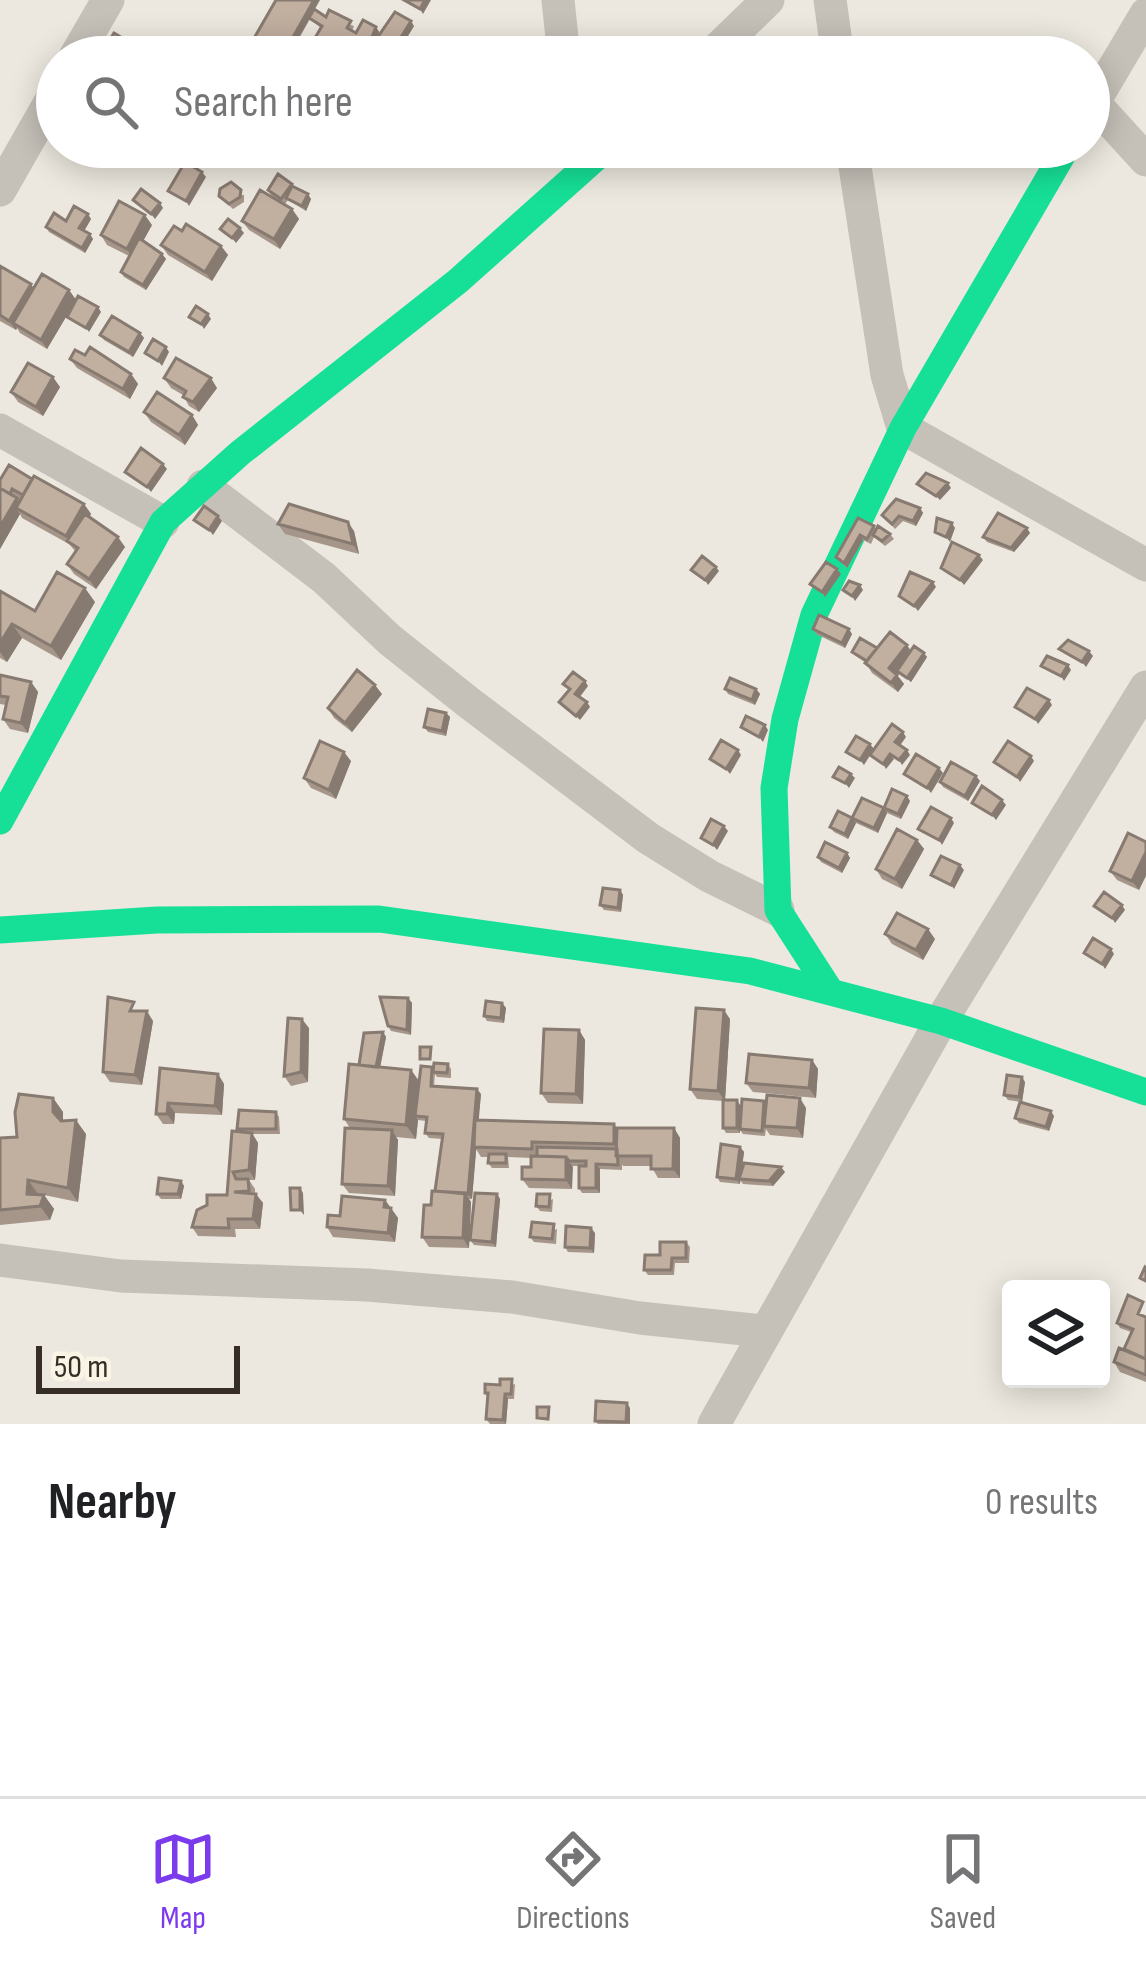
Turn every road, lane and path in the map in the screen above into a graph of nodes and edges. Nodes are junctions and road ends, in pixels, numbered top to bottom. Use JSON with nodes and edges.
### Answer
{"nodes":[{"id":1,"x":108,"y":0,"type":"edge"},
{"id":2,"x":558,"y":0,"type":"edge"},
{"id":3,"x":768,"y":0,"type":"edge"},
{"id":4,"x":830,"y":0,"type":"edge"},
{"id":5,"x":1146,"y":14,"type":"edge"},
{"id":6,"x":87,"y":36,"type":"edge"},
{"id":7,"x":562,"y":36,"type":"edge"},
{"id":8,"x":731,"y":36,"type":"edge"},
{"id":9,"x":835,"y":36,"type":"edge"},
{"id":10,"x":1110,"y":74,"type":"edge"},
{"id":11,"x":1110,"y":125,"type":"edge"},
{"id":12,"x":36,"y":127,"type":"edge"},
{"id":13,"x":1146,"y":160,"type":"edge"},
{"id":14,"x":568,"y":168,"type":"edge"},
{"id":15,"x":855,"y":168,"type":"edge"},
{"id":16,"x":1055,"y":168,"type":"edge"},
{"id":17,"x":0,"y":190,"type":"edge"},
{"id":18,"x":903,"y":428,"type":"junction"},
{"id":19,"x":0,"y":430,"type":"edge"},
{"id":20,"x":202,"y":486,"type":"junction"},
{"id":21,"x":163,"y":522,"type":"junction"},
{"id":22,"x":1146,"y":565,"type":"edge"},
{"id":23,"x":1146,"y":686,"type":"edge"},
{"id":24,"x":0,"y":821,"type":"edge"},
{"id":25,"x":778,"y":910,"type":"junction"},
{"id":26,"x":0,"y":930,"type":"edge"},
{"id":27,"x":829,"y":989,"type":"junction"},
{"id":28,"x":941,"y":1021,"type":"junction"},
{"id":29,"x":1146,"y":1092,"type":"edge"},
{"id":30,"x":0,"y":1260,"type":"edge"},
{"id":31,"x":763,"y":1331,"type":"junction"},
{"id":32,"x":714,"y":1424,"type":"edge"}],
"edges":[{"from":1,"to":6,"type":"street"},
{"from":2,"to":7,"type":"street"},
{"from":3,"to":8,"type":"street"},
{"from":4,"to":9,"type":"street"},
{"from":5,"to":10,"type":"street"},
{"from":11,"to":13,"type":"street"},
{"from":12,"to":17,"type":"street"},
{"from":14,"to":20,"type":"street"},
{"from":15,"to":18,"type":"street"},
{"from":16,"to":18,"type":"street"},
{"from":18,"to":22,"type":"street"},
{"from":18,"to":25,"type":"street"},
{"from":19,"to":21,"type":"street"},
{"from":20,"to":21,"type":"street"},
{"from":20,"to":25,"type":"street"},
{"from":21,"to":24,"type":"street"},
{"from":23,"to":28,"type":"street"},
{"from":25,"to":27,"type":"street"},
{"from":26,"to":27,"type":"street"},
{"from":27,"to":28,"type":"street"},
{"from":28,"to":29,"type":"street"},
{"from":28,"to":31,"type":"street"},
{"from":30,"to":31,"type":"street"},
{"from":31,"to":32,"type":"street"}]}
